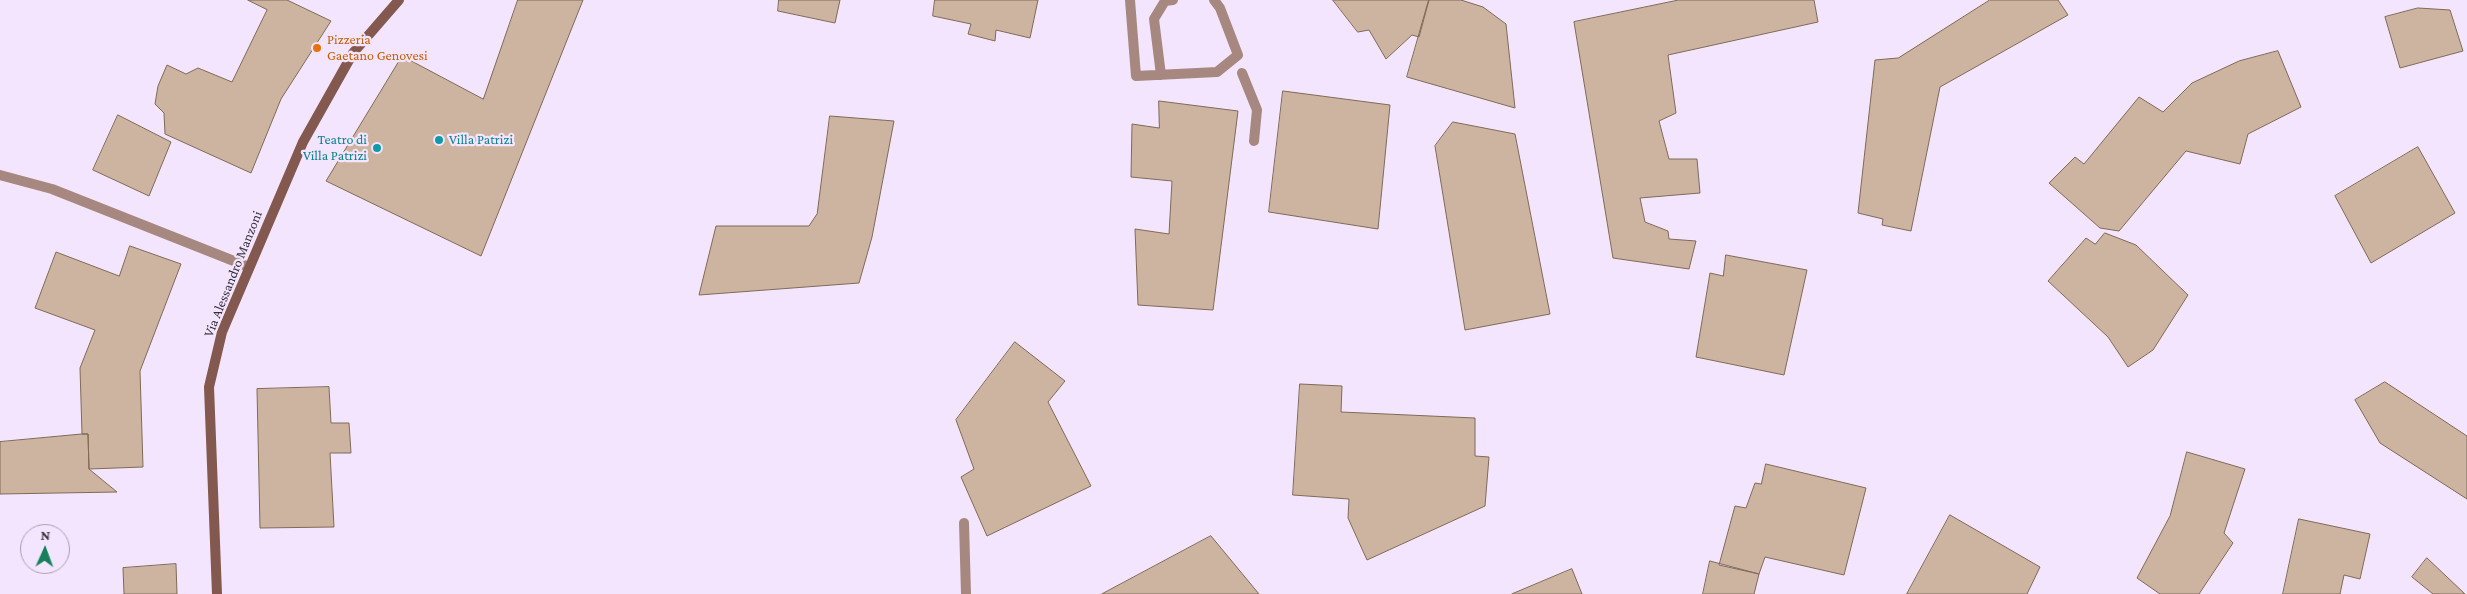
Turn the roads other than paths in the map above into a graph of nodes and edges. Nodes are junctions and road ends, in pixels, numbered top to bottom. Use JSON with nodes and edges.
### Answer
{"nodes":[{"id":1,"x":399,"y":0,"type":"edge"},
{"id":2,"x":1130,"y":0,"type":"edge"},
{"id":3,"x":1173,"y":0,"type":"edge"},
{"id":4,"x":1214,"y":0,"type":"edge"},
{"id":5,"x":1242,"y":74,"type":"dead end"},
{"id":6,"x":1161,"y":75,"type":"junction"},
{"id":7,"x":1254,"y":141,"type":"dead end"},
{"id":8,"x":0,"y":175,"type":"edge"},
{"id":9,"x":250,"y":267,"type":"junction"},
{"id":10,"x":964,"y":522,"type":"dead end"},
{"id":11,"x":217,"y":594,"type":"edge"},
{"id":12,"x":966,"y":594,"type":"edge"}],
"edges":[{"from":1,"to":9,"type":"street","name":"Via Alessandro Manzoni"},
{"from":2,"to":6,"type":"lane"},
{"from":3,"to":6,"type":"lane"},
{"from":4,"to":6,"type":"lane"},
{"from":5,"to":7,"type":"lane"},
{"from":8,"to":9,"type":"lane"},
{"from":9,"to":11,"type":"street","name":"Via Alessandro Manzoni"},
{"from":10,"to":12,"type":"lane"}]}
